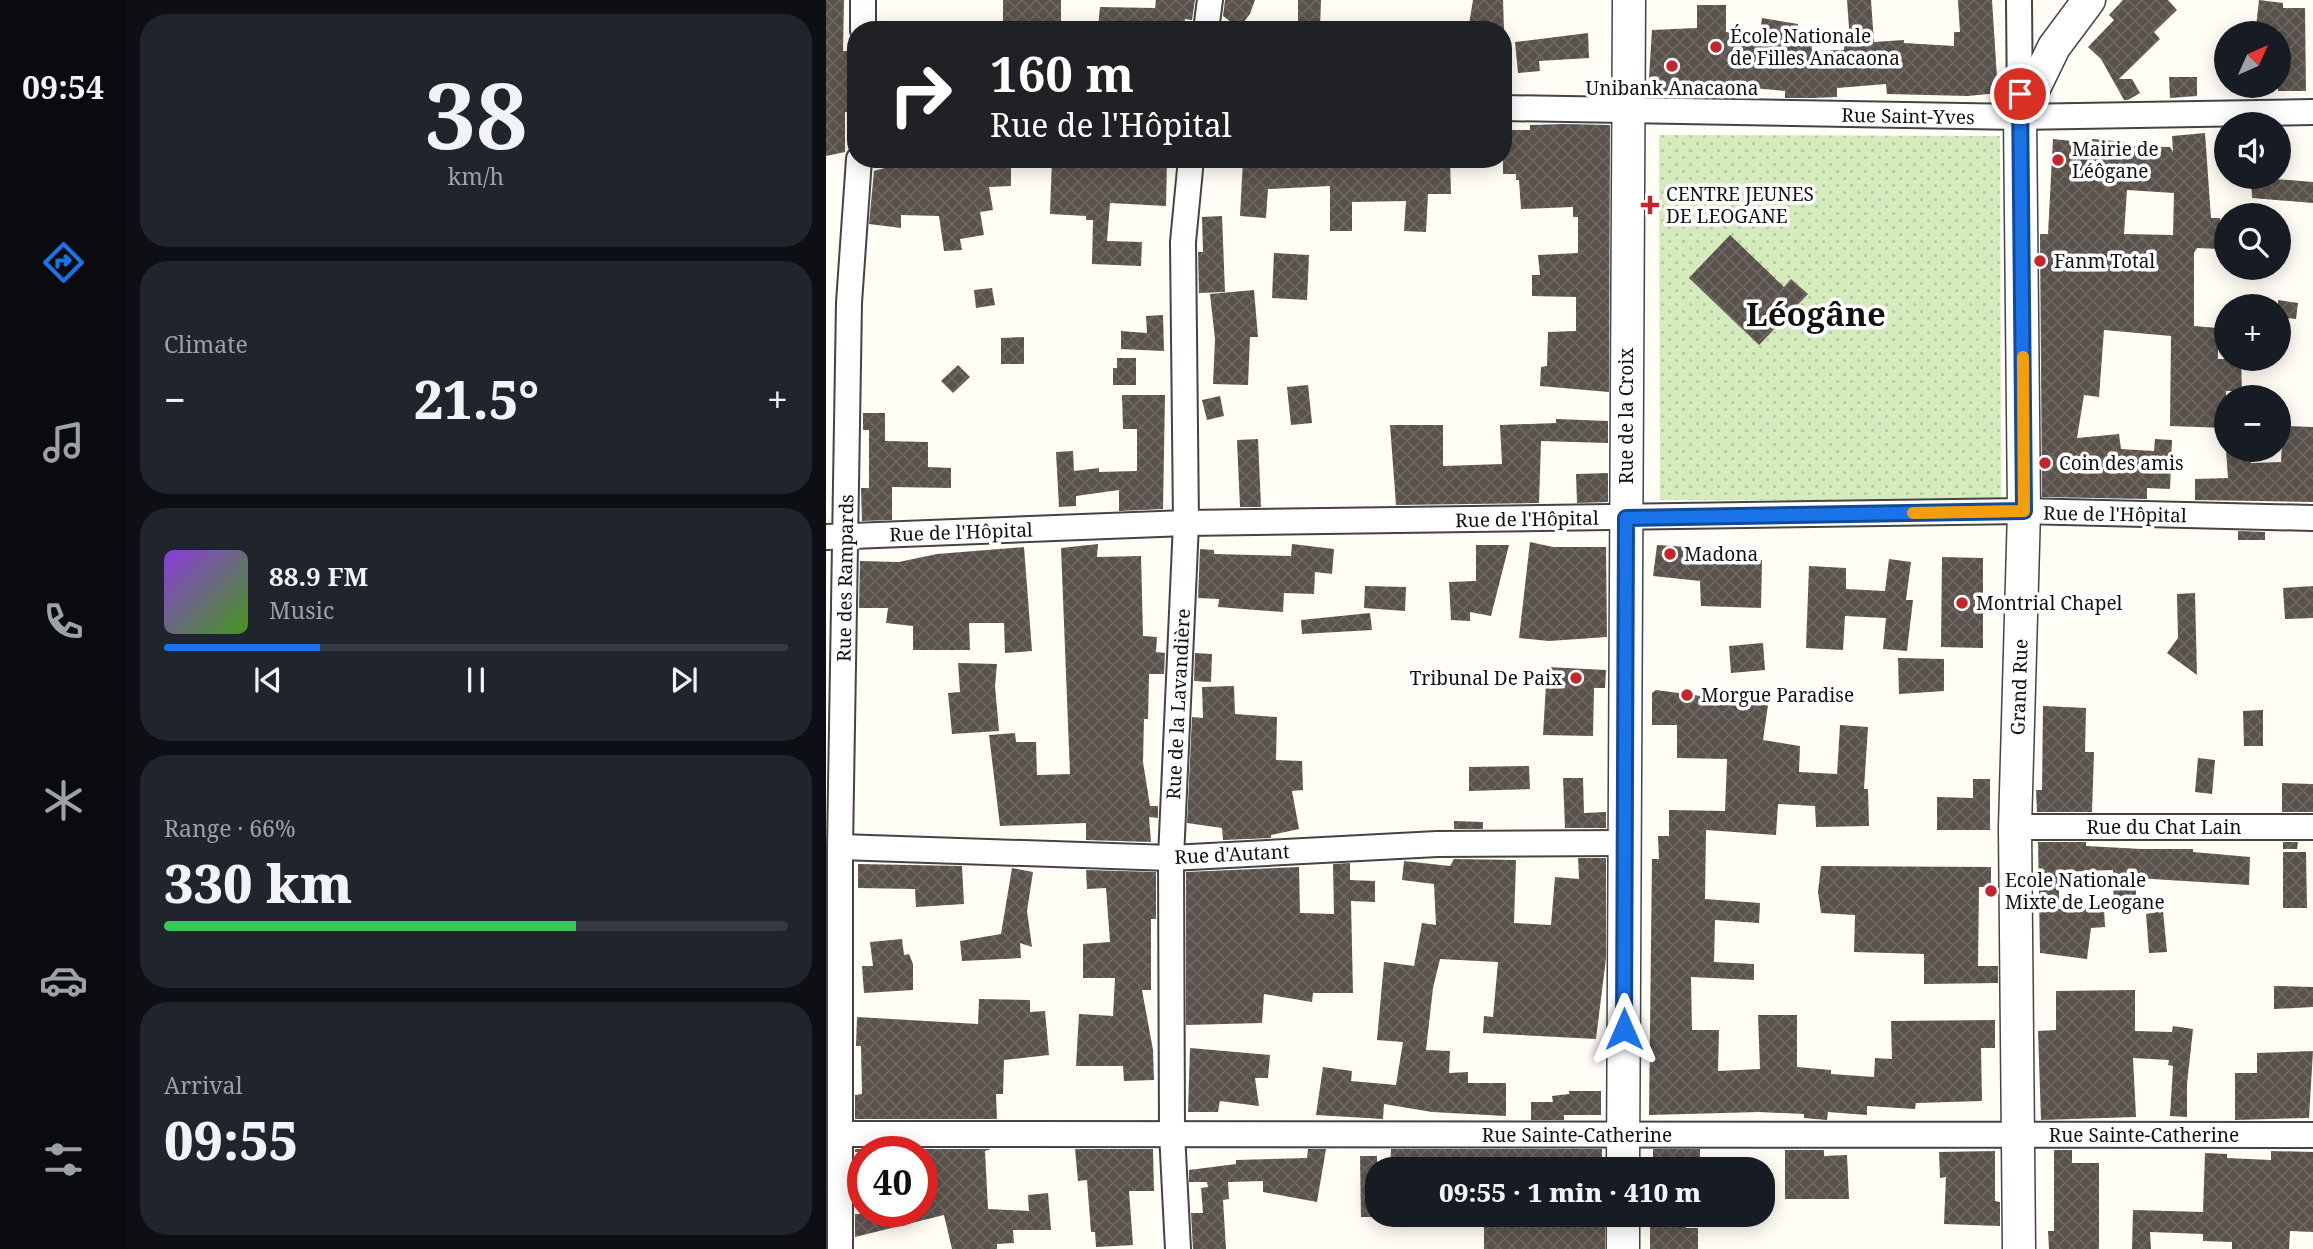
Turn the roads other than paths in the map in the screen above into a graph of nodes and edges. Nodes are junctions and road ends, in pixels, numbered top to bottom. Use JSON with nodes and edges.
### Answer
{"nodes":[{"id":1,"x":863,"y":0,"type":"edge"},
{"id":2,"x":1210,"y":0,"type":"edge"},
{"id":3,"x":1629,"y":0,"type":"edge"},
{"id":4,"x":2019,"y":0,"type":"edge"},
{"id":5,"x":2089,"y":0,"type":"edge"},
{"id":6,"x":863,"y":21,"type":"edge"},
{"id":7,"x":1207,"y":21,"type":"edge"},
{"id":8,"x":1512,"y":108,"type":"edge"},
{"id":9,"x":1627,"y":112,"type":"junction"},
{"id":10,"x":2313,"y":112,"type":"edge"},
{"id":11,"x":2020,"y":117,"type":"junction"},
{"id":12,"x":858,"y":168,"type":"edge"},
{"id":13,"x":1190,"y":168,"type":"edge"},
{"id":14,"x":2024,"y":511,"type":"junction"},
{"id":15,"x":1626,"y":518,"type":"junction"},
{"id":16,"x":2313,"y":518,"type":"edge"},
{"id":17,"x":1186,"y":523,"type":"junction"},
{"id":18,"x":836,"y":537,"type":"edge"},
{"id":19,"x":2015,"y":827,"type":"junction"},
{"id":20,"x":2313,"y":827,"type":"edge"},
{"id":21,"x":1625,"y":843,"type":"junction"},
{"id":22,"x":840,"y":847,"type":"junction"},
{"id":23,"x":1171,"y":858,"type":"junction"},
{"id":24,"x":1172,"y":1133,"type":"junction"},
{"id":25,"x":841,"y":1134,"type":"junction"},
{"id":26,"x":1623,"y":1135,"type":"junction"},
{"id":27,"x":2313,"y":1135,"type":"edge"},
{"id":28,"x":2020,"y":1136,"type":"junction"},
{"id":29,"x":1623,"y":1157,"type":"edge"},
{"id":30,"x":1623,"y":1227,"type":"edge"},
{"id":31,"x":840,"y":1249,"type":"edge"},
{"id":32,"x":1178,"y":1249,"type":"edge"},
{"id":33,"x":1623,"y":1249,"type":"edge"},
{"id":34,"x":2019,"y":1249,"type":"edge"}],
"edges":[{"from":1,"to":6,"type":"street"},
{"from":2,"to":7,"type":"street"},
{"from":3,"to":9,"type":"street","name":"Rue de la Croix"},
{"from":4,"to":11,"type":"street","name":"Grand Rue"},
{"from":5,"to":11,"type":"street"},
{"from":8,"to":9,"type":"street","name":"Rue Saint-Yves"},
{"from":9,"to":11,"type":"street","name":"Rue Saint-Yves"},
{"from":9,"to":15,"type":"street","name":"Rue de la Croix"},
{"from":10,"to":11,"type":"street","name":"Rue Saint-Yves"},
{"from":11,"to":14,"type":"street","name":"Grand Rue"},
{"from":12,"to":18,"type":"street","name":"Rue des Rampards"},
{"from":13,"to":17,"type":"street","name":"Rue de la Lavandière"},
{"from":14,"to":15,"type":"street","name":"Rue de l'Hôpital"},
{"from":14,"to":16,"type":"street","name":"Rue de l'Hôpital"},
{"from":14,"to":19,"type":"street","name":"Grand Rue"},
{"from":15,"to":17,"type":"street","name":"Rue de l'Hôpital"},
{"from":15,"to":21,"type":"street","name":"Rue de la Croix"},
{"from":17,"to":18,"type":"street","name":"Rue de l'Hôpital"},
{"from":17,"to":23,"type":"street","name":"Rue de la Lavandière"},
{"from":18,"to":22,"type":"street","name":"Rue des Rampards"},
{"from":19,"to":20,"type":"street","name":"Rue du Chat Lain"},
{"from":19,"to":28,"type":"street","name":"Grand Rue"},
{"from":21,"to":23,"type":"street","name":"Rue d'Autant"},
{"from":21,"to":26,"type":"street","name":"Rue de la Croix"},
{"from":22,"to":23,"type":"street","name":"Rue d'Autant"},
{"from":22,"to":25,"type":"street","name":"Rue des Rampards"},
{"from":23,"to":24,"type":"street","name":"Rue de la Lavandière"},
{"from":24,"to":25,"type":"street","name":"Rue Sainte-Catherine"},
{"from":24,"to":26,"type":"street","name":"Rue Sainte-Catherine"},
{"from":24,"to":32,"type":"street","name":"Rue de la Lavandière"},
{"from":25,"to":31,"type":"street","name":"Rue des Rampards"},
{"from":26,"to":28,"type":"street","name":"Rue Sainte-Catherine"},
{"from":26,"to":29,"type":"street","name":"Rue de la Croix"},
{"from":27,"to":28,"type":"street","name":"Rue Sainte-Catherine"},
{"from":28,"to":34,"type":"street","name":"Grand Rue"},
{"from":30,"to":33,"type":"street"}]}
